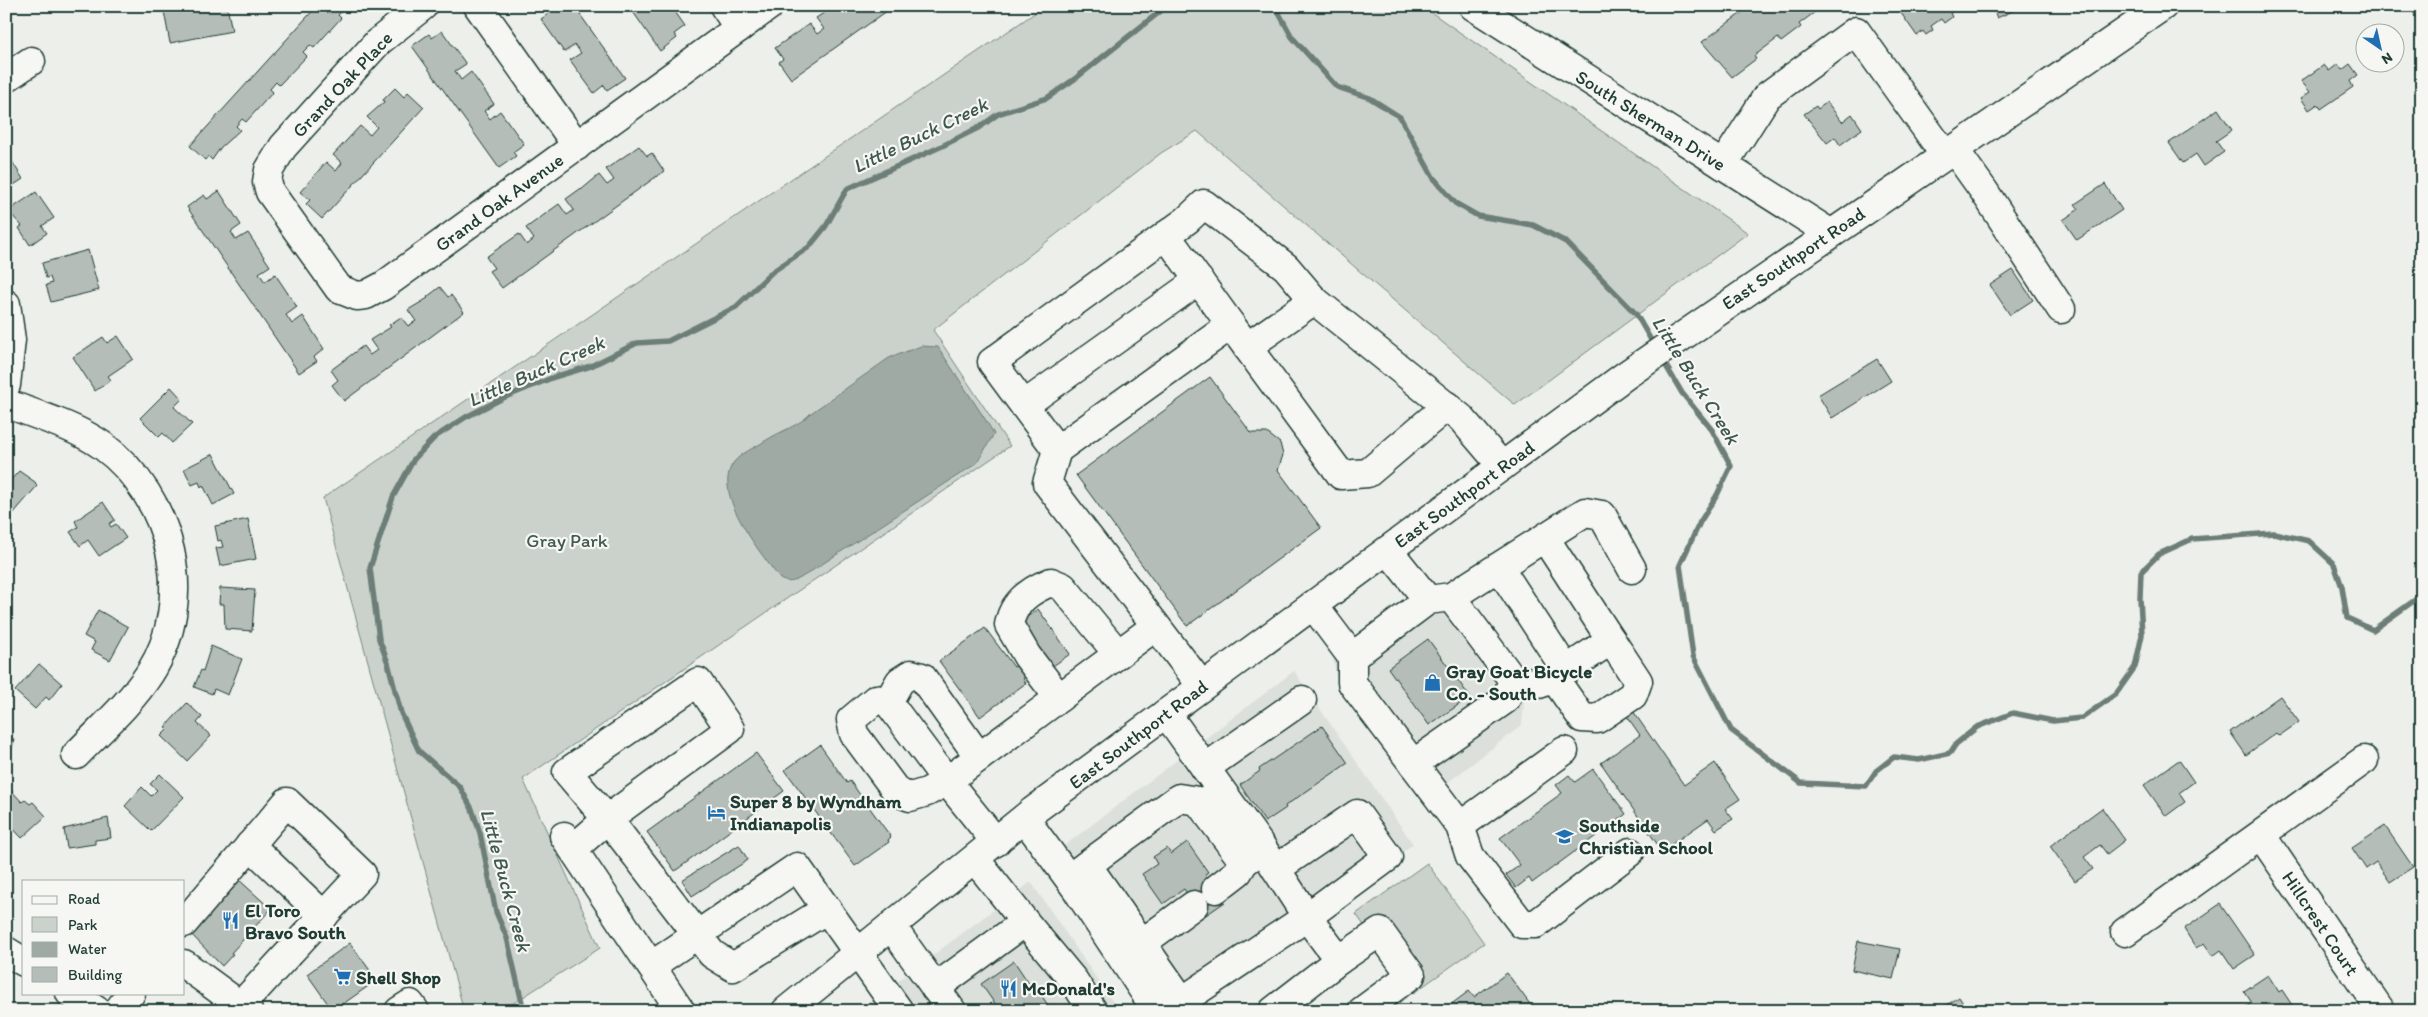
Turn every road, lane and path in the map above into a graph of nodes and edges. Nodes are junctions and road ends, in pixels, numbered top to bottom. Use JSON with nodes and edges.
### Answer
{"nodes":[{"id":1,"x":423,"y":6,"type":"edge"},
{"id":2,"x":478,"y":6,"type":"edge"},
{"id":3,"x":769,"y":6,"type":"edge"},
{"id":4,"x":1473,"y":6,"type":"edge"},
{"id":5,"x":2163,"y":6,"type":"edge"},
{"id":6,"x":732,"y":17,"type":"edge"},
{"id":7,"x":31,"y":61,"type":"dead end"},
{"id":8,"x":6,"y":78,"type":"edge"},
{"id":9,"x":577,"y":146,"type":"junction"},
{"id":10,"x":1949,"y":152,"type":"junction"},
{"id":11,"x":1722,"y":165,"type":"junction"},
{"id":12,"x":269,"y":170,"type":"joint"},
{"id":13,"x":1830,"y":233,"type":"junction"},
{"id":14,"x":1166,"y":235,"type":"junction"},
{"id":15,"x":1198,"y":280,"type":"junction"},
{"id":16,"x":1314,"y":300,"type":"junction"},
{"id":17,"x":6,"y":304,"type":"edge"},
{"id":18,"x":2061,"y":310,"type":"dead end"},
{"id":19,"x":1231,"y":325,"type":"junction"},
{"id":20,"x":1247,"y":347,"type":"junction"},
{"id":21,"x":6,"y":385,"type":"edge"},
{"id":22,"x":6,"y":403,"type":"edge"},
{"id":23,"x":1024,"y":405,"type":"junction"},
{"id":24,"x":1447,"y":406,"type":"junction"},
{"id":25,"x":1057,"y":450,"type":"junction"},
{"id":26,"x":1502,"y":466,"type":"junction"},
{"id":27,"x":1545,"y":538,"type":"junction"},
{"id":28,"x":1388,"y":550,"type":"junction"},
{"id":29,"x":1499,"y":567,"type":"junction"},
{"id":30,"x":1632,"y":569,"type":"dead end"},
{"id":31,"x":1440,"y":599,"type":"junction"},
{"id":32,"x":1313,"y":605,"type":"junction"},
{"id":33,"x":1156,"y":626,"type":"junction"},
{"id":34,"x":1611,"y":640,"type":"junction"},
{"id":35,"x":1118,"y":654,"type":"junction"},
{"id":36,"x":1352,"y":657,"type":"junction"},
{"id":37,"x":1560,"y":674,"type":"junction"},
{"id":38,"x":1513,"y":680,"type":"junction"},
{"id":39,"x":1202,"y":686,"type":"junction"},
{"id":40,"x":1059,"y":698,"type":"junction"},
{"id":41,"x":1302,"y":700,"type":"dead end"},
{"id":42,"x":888,"y":702,"type":"junction"},
{"id":43,"x":1166,"y":712,"type":"junction"},
{"id":44,"x":1564,"y":750,"type":"dead end"},
{"id":45,"x":76,"y":755,"type":"dead end"},
{"id":46,"x":979,"y":757,"type":"junction"},
{"id":47,"x":2364,"y":760,"type":"dead end"},
{"id":48,"x":1413,"y":764,"type":"junction"},
{"id":49,"x":1205,"y":768,"type":"junction"},
{"id":50,"x":946,"y":781,"type":"junction"},
{"id":51,"x":1025,"y":818,"type":"junction"},
{"id":52,"x":606,"y":820,"type":"junction"},
{"id":53,"x":1460,"y":826,"type":"junction"},
{"id":54,"x":2261,"y":835,"type":"junction"},
{"id":55,"x":250,"y":845,"type":"junction"},
{"id":56,"x":986,"y":850,"type":"junction"},
{"id":57,"x":1630,"y":852,"type":"dead end"},
{"id":58,"x":1261,"y":860,"type":"junction"},
{"id":59,"x":1078,"y":872,"type":"junction"},
{"id":60,"x":1216,"y":889,"type":"dead end"},
{"id":61,"x":1194,"y":905,"type":"dead end"},
{"id":62,"x":827,"y":910,"type":"junction"},
{"id":63,"x":324,"y":916,"type":"junction"},
{"id":64,"x":1307,"y":917,"type":"junction"},
{"id":65,"x":1024,"y":922,"type":"junction"},
{"id":66,"x":185,"y":923,"type":"edge"},
{"id":67,"x":892,"y":927,"type":"junction"},
{"id":68,"x":2124,"y":932,"type":"dead end"},
{"id":69,"x":698,"y":934,"type":"junction"},
{"id":70,"x":1142,"y":943,"type":"junction"},
{"id":71,"x":6,"y":951,"type":"edge"},
{"id":72,"x":858,"y":953,"type":"junction"},
{"id":73,"x":1340,"y":960,"type":"junction"},
{"id":74,"x":22,"y":961,"type":"edge"},
{"id":75,"x":185,"y":965,"type":"edge"},
{"id":76,"x":651,"y":966,"type":"junction"},
{"id":77,"x":935,"y":988,"type":"junction"},
{"id":78,"x":72,"y":994,"type":"edge"},
{"id":79,"x":129,"y":994,"type":"edge"},
{"id":80,"x":1175,"y":1006,"type":"edge"},
{"id":81,"x":888,"y":1007,"type":"edge"},
{"id":82,"x":245,"y":1008,"type":"edge"},
{"id":83,"x":97,"y":1011,"type":"edge"},
{"id":84,"x":118,"y":1011,"type":"edge"},
{"id":85,"x":399,"y":1011,"type":"edge"},
{"id":86,"x":415,"y":1011,"type":"edge"},
{"id":87,"x":681,"y":1011,"type":"edge"},
{"id":88,"x":786,"y":1011,"type":"edge"},
{"id":89,"x":952,"y":1011,"type":"edge"},
{"id":90,"x":1093,"y":1011,"type":"edge"},
{"id":91,"x":1157,"y":1011,"type":"edge"},
{"id":92,"x":1273,"y":1011,"type":"edge"},
{"id":93,"x":1362,"y":1011,"type":"edge"},
{"id":94,"x":2380,"y":1011,"type":"edge"}],
"edges":[{"from":1,"to":12,"type":"street","name":"Grand Oak Place"},
{"from":2,"to":9,"type":"street"},
{"from":3,"to":6,"type":"street","name":"Grand Oak Avenue"},
{"from":4,"to":11,"type":"street","name":"South Sherman Drive"},
{"from":5,"to":10,"type":"street","name":"East Southport Road"},
{"from":6,"to":9,"type":"street","name":"Grand Oak Avenue"},
{"from":7,"to":8,"type":"street"},
{"from":9,"to":12,"type":"street","name":"Grand Oak Avenue"},
{"from":10,"to":11,"type":"street"},
{"from":10,"to":13,"type":"street","name":"East Southport Road"},
{"from":10,"to":18,"type":"street"},
{"from":11,"to":13,"type":"street","name":"South Sherman Drive"},
{"from":13,"to":26,"type":"street","name":"East Southport Road"},
{"from":14,"to":15,"type":"street"},
{"from":14,"to":16,"type":"street"},
{"from":14,"to":23,"type":"street"},
{"from":15,"to":19,"type":"street"},
{"from":15,"to":23,"type":"street"},
{"from":16,"to":20,"type":"street"},
{"from":16,"to":24,"type":"street"},
{"from":17,"to":21,"type":"street"},
{"from":19,"to":20,"type":"street"},
{"from":19,"to":25,"type":"street"},
{"from":20,"to":24,"type":"street"},
{"from":22,"to":45,"type":"street"},
{"from":23,"to":25,"type":"street"},
{"from":24,"to":26,"type":"street"},
{"from":25,"to":33,"type":"street"},
{"from":26,"to":28,"type":"street","name":"East Southport Road"},
{"from":27,"to":29,"type":"street"},
{"from":27,"to":30,"type":"street"},
{"from":27,"to":34,"type":"street"},
{"from":28,"to":31,"type":"street"},
{"from":28,"to":32,"type":"street","name":"East Southport Road"},
{"from":29,"to":31,"type":"street"},
{"from":29,"to":37,"type":"street"},
{"from":31,"to":36,"type":"street"},
{"from":31,"to":38,"type":"street"},
{"from":32,"to":36,"type":"street"},
{"from":32,"to":39,"type":"street","name":"East Southport Road"},
{"from":33,"to":35,"type":"street"},
{"from":33,"to":39,"type":"street"},
{"from":34,"to":37,"type":"street"},
{"from":34,"to":37,"type":"street"},
{"from":35,"to":40,"type":"street"},
{"from":35,"to":40,"type":"street"},
{"from":36,"to":48,"type":"street"},
{"from":37,"to":38,"type":"street"},
{"from":38,"to":48,"type":"street"},
{"from":39,"to":43,"type":"street","name":"East Southport Road"},
{"from":40,"to":46,"type":"street"},
{"from":41,"to":49,"type":"street"},
{"from":42,"to":46,"type":"street"},
{"from":42,"to":50,"type":"street"},
{"from":42,"to":50,"type":"street"},
{"from":43,"to":49,"type":"street"},
{"from":43,"to":51,"type":"street","name":"East Southport Road"},
{"from":44,"to":53,"type":"street"},
{"from":46,"to":50,"type":"street"},
{"from":47,"to":54,"type":"street"},
{"from":48,"to":53,"type":"street"},
{"from":49,"to":58,"type":"street"},
{"from":50,"to":56,"type":"street"},
{"from":51,"to":56,"type":"street","name":"East Southport Road"},
{"from":51,"to":59,"type":"street"},
{"from":52,"to":52,"type":"street"},
{"from":52,"to":69,"type":"street"},
{"from":52,"to":76,"type":"street"},
{"from":53,"to":57,"type":"street"},
{"from":54,"to":68,"type":"street"},
{"from":54,"to":94,"type":"street","name":"Hillcrest Court"},
{"from":55,"to":63,"type":"street"},
{"from":55,"to":63,"type":"street"},
{"from":55,"to":66,"type":"street"},
{"from":56,"to":65,"type":"street"},
{"from":56,"to":67,"type":"street","name":"East Southport Road"},
{"from":58,"to":59,"type":"street"},
{"from":58,"to":60,"type":"street"},
{"from":58,"to":64,"type":"street"},
{"from":58,"to":64,"type":"street"},
{"from":59,"to":70,"type":"street"},
{"from":59,"to":91,"type":"street"},
{"from":61,"to":70,"type":"street"},
{"from":62,"to":69,"type":"street"},
{"from":62,"to":69,"type":"street"},
{"from":62,"to":72,"type":"street"},
{"from":63,"to":82,"type":"street"},
{"from":64,"to":73,"type":"street"},
{"from":64,"to":80,"type":"street"},
{"from":65,"to":77,"type":"street"},
{"from":65,"to":90,"type":"street"},
{"from":67,"to":72,"type":"street","name":"East Southport Road"},
{"from":67,"to":77,"type":"street"},
{"from":69,"to":76,"type":"street"},
{"from":70,"to":80,"type":"street"},
{"from":71,"to":74,"type":"street"},
{"from":72,"to":81,"type":"street"},
{"from":72,"to":88,"type":"street","name":"East Southport Road"},
{"from":73,"to":92,"type":"street"},
{"from":73,"to":93,"type":"street"},
{"from":75,"to":82,"type":"street"},
{"from":76,"to":87,"type":"street"},
{"from":77,"to":89,"type":"street"},
{"from":78,"to":83,"type":"street"},
{"from":79,"to":84,"type":"street"},
{"from":85,"to":86,"type":"street"}]}
